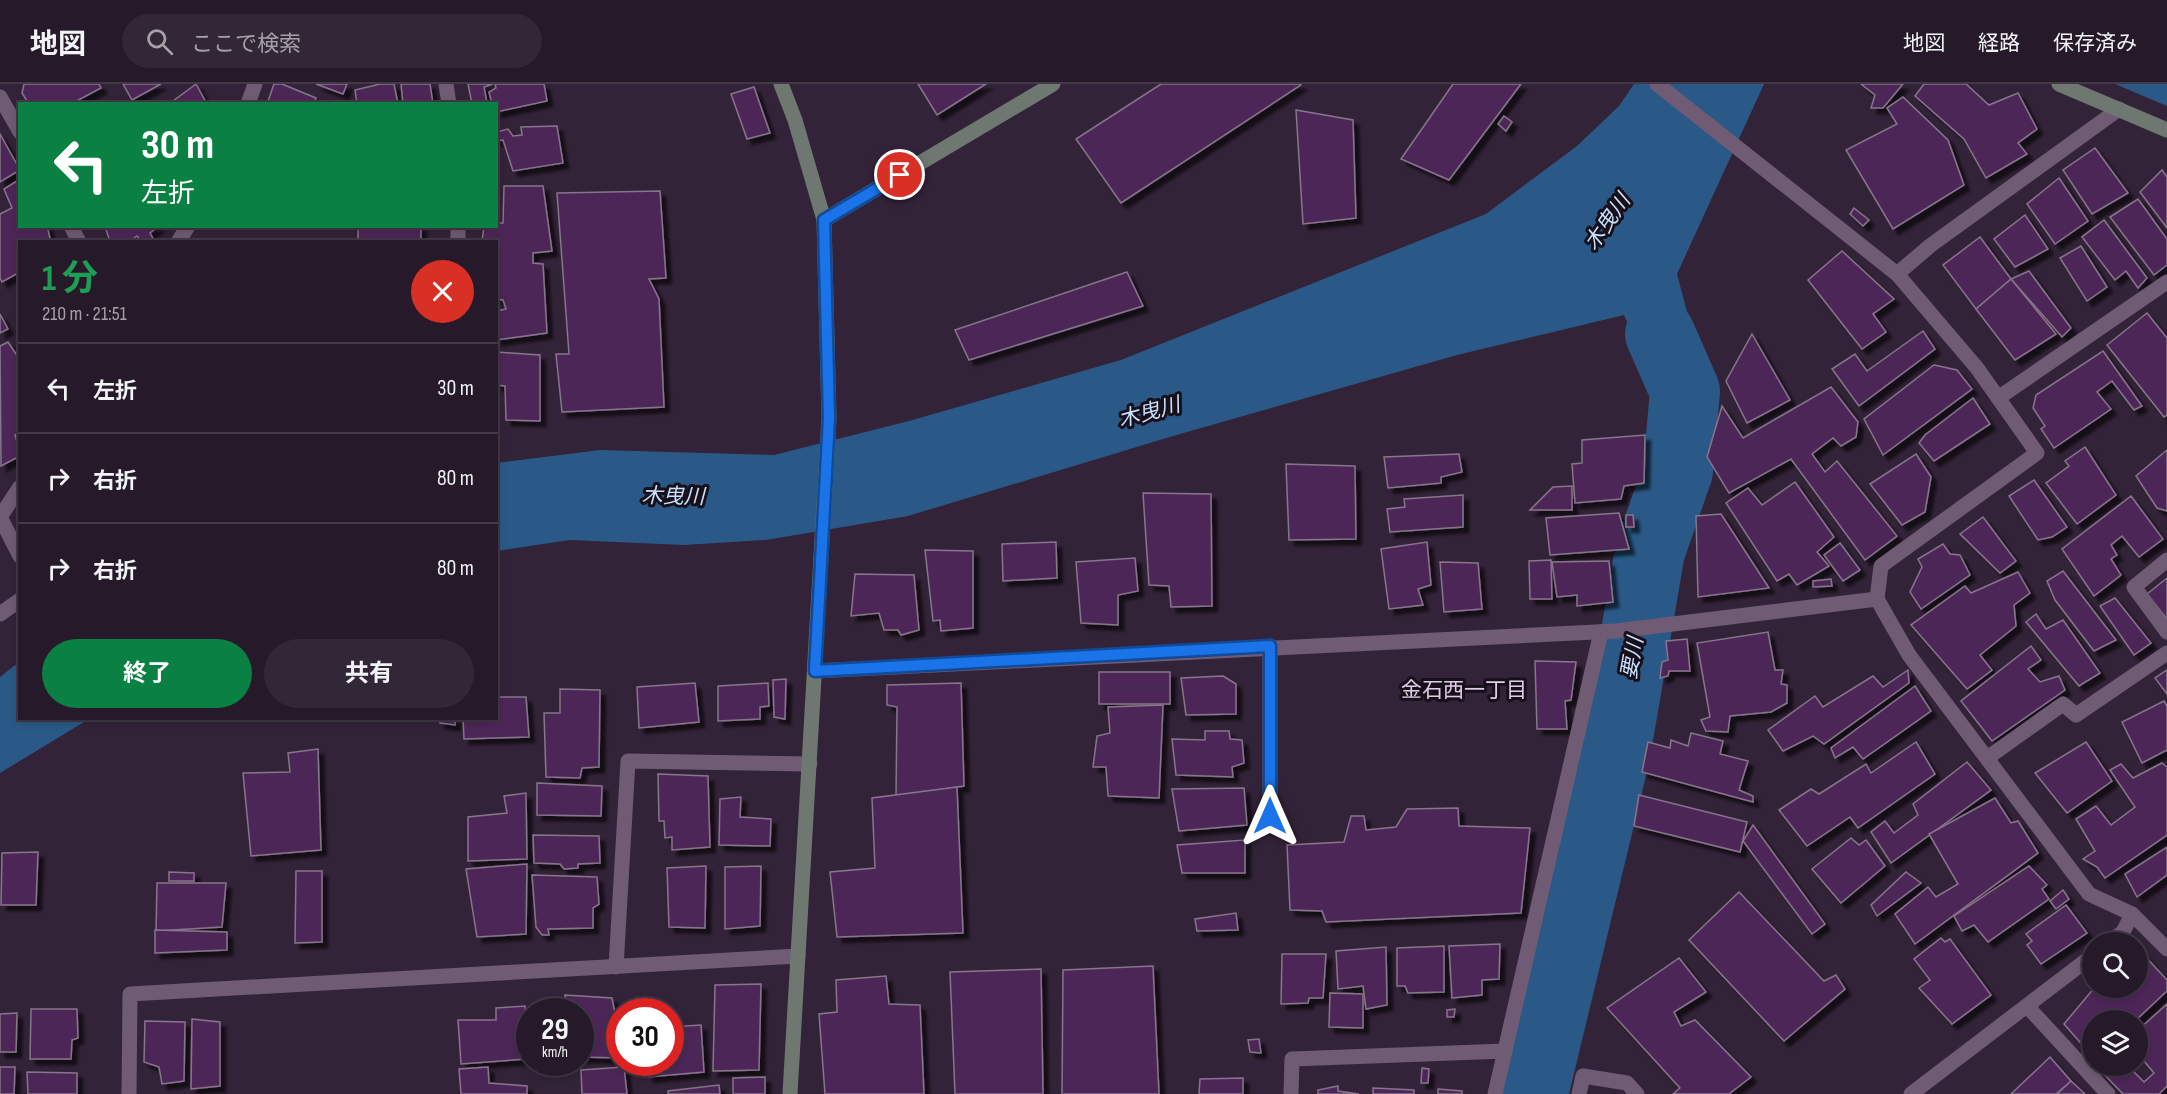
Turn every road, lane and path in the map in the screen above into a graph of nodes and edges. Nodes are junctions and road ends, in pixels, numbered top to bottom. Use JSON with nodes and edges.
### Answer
{"nodes":[{"id":1,"x":255,"y":84,"type":"edge"},
{"id":2,"x":446,"y":84,"type":"edge"},
{"id":3,"x":781,"y":84,"type":"edge"},
{"id":4,"x":1053,"y":84,"type":"edge"},
{"id":5,"x":1657,"y":84,"type":"edge"},
{"id":6,"x":2059,"y":84,"type":"edge"},
{"id":7,"x":0,"y":97,"type":"edge"},
{"id":8,"x":249,"y":102,"type":"edge"},
{"id":9,"x":449,"y":102,"type":"edge"},
{"id":10,"x":2119,"y":109,"type":"junction"},
{"id":11,"x":18,"y":128,"type":"edge"},
{"id":12,"x":2167,"y":130,"type":"edge"},
{"id":13,"x":824,"y":220,"type":"junction"},
{"id":14,"x":1898,"y":274,"type":"junction"},
{"id":15,"x":2167,"y":282,"type":"edge"},
{"id":16,"x":1998,"y":398,"type":"junction"},
{"id":17,"x":18,"y":490,"type":"edge"},
{"id":18,"x":0,"y":517,"type":"edge"},
{"id":19,"x":18,"y":552,"type":"edge"},
{"id":20,"x":2167,"y":560,"type":"edge"},
{"id":21,"x":1877,"y":599,"type":"junction"},
{"id":22,"x":18,"y":601,"type":"edge"},
{"id":23,"x":0,"y":614,"type":"edge"},
{"id":24,"x":1609,"y":631,"type":"junction"},
{"id":25,"x":2167,"y":632,"type":"edge"},
{"id":26,"x":1270,"y":646,"type":"junction"},
{"id":27,"x":2167,"y":653,"type":"edge"},
{"id":28,"x":815,"y":671,"type":"junction"},
{"id":29,"x":1987,"y":758,"type":"junction"},
{"id":30,"x":810,"y":764,"type":"junction"},
{"id":31,"x":1270,"y":816,"type":"dead end"},
{"id":32,"x":2132,"y":914,"type":"junction"},
{"id":33,"x":2123,"y":932,"type":"edge"},
{"id":34,"x":2167,"y":949,"type":"edge"},
{"id":35,"x":798,"y":956,"type":"junction"},
{"id":36,"x":2082,"y":964,"type":"edge"},
{"id":37,"x":616,"y":967,"type":"junction"},
{"id":38,"x":2027,"y":1006,"type":"junction"},
{"id":39,"x":1505,"y":1051,"type":"junction"},
{"id":40,"x":1919,"y":1091,"type":"edge"},
{"id":41,"x":129,"y":1094,"type":"edge"},
{"id":42,"x":790,"y":1094,"type":"edge"},
{"id":43,"x":1291,"y":1094,"type":"edge"},
{"id":44,"x":1496,"y":1094,"type":"edge"},
{"id":45,"x":1579,"y":1094,"type":"edge"},
{"id":46,"x":1636,"y":1094,"type":"edge"},
{"id":47,"x":2108,"y":1094,"type":"edge"}],
"edges":[{"from":1,"to":8,"type":"street"},
{"from":2,"to":9,"type":"street"},
{"from":3,"to":13,"type":"street"},
{"from":4,"to":13,"type":"street"},
{"from":5,"to":14,"type":"street"},
{"from":6,"to":10,"type":"street"},
{"from":7,"to":11,"type":"street"},
{"from":10,"to":12,"type":"street"},
{"from":10,"to":14,"type":"street"},
{"from":13,"to":28,"type":"street"},
{"from":14,"to":16,"type":"street"},
{"from":15,"to":16,"type":"street"},
{"from":16,"to":21,"type":"street"},
{"from":17,"to":18,"type":"street"},
{"from":18,"to":19,"type":"street"},
{"from":20,"to":25,"type":"street"},
{"from":21,"to":24,"type":"street"},
{"from":21,"to":29,"type":"street"},
{"from":22,"to":23,"type":"street"},
{"from":24,"to":26,"type":"street"},
{"from":24,"to":39,"type":"street"},
{"from":26,"to":28,"type":"street"},
{"from":26,"to":31,"type":"street"},
{"from":27,"to":29,"type":"street"},
{"from":28,"to":30,"type":"street"},
{"from":29,"to":32,"type":"street"},
{"from":30,"to":35,"type":"street"},
{"from":30,"to":37,"type":"street"},
{"from":32,"to":33,"type":"street"},
{"from":32,"to":34,"type":"street"},
{"from":35,"to":37,"type":"street"},
{"from":35,"to":42,"type":"street"},
{"from":36,"to":38,"type":"street"},
{"from":37,"to":41,"type":"street"},
{"from":38,"to":40,"type":"street"},
{"from":38,"to":47,"type":"street"},
{"from":39,"to":43,"type":"street"},
{"from":39,"to":44,"type":"street"},
{"from":45,"to":46,"type":"street"}]}
